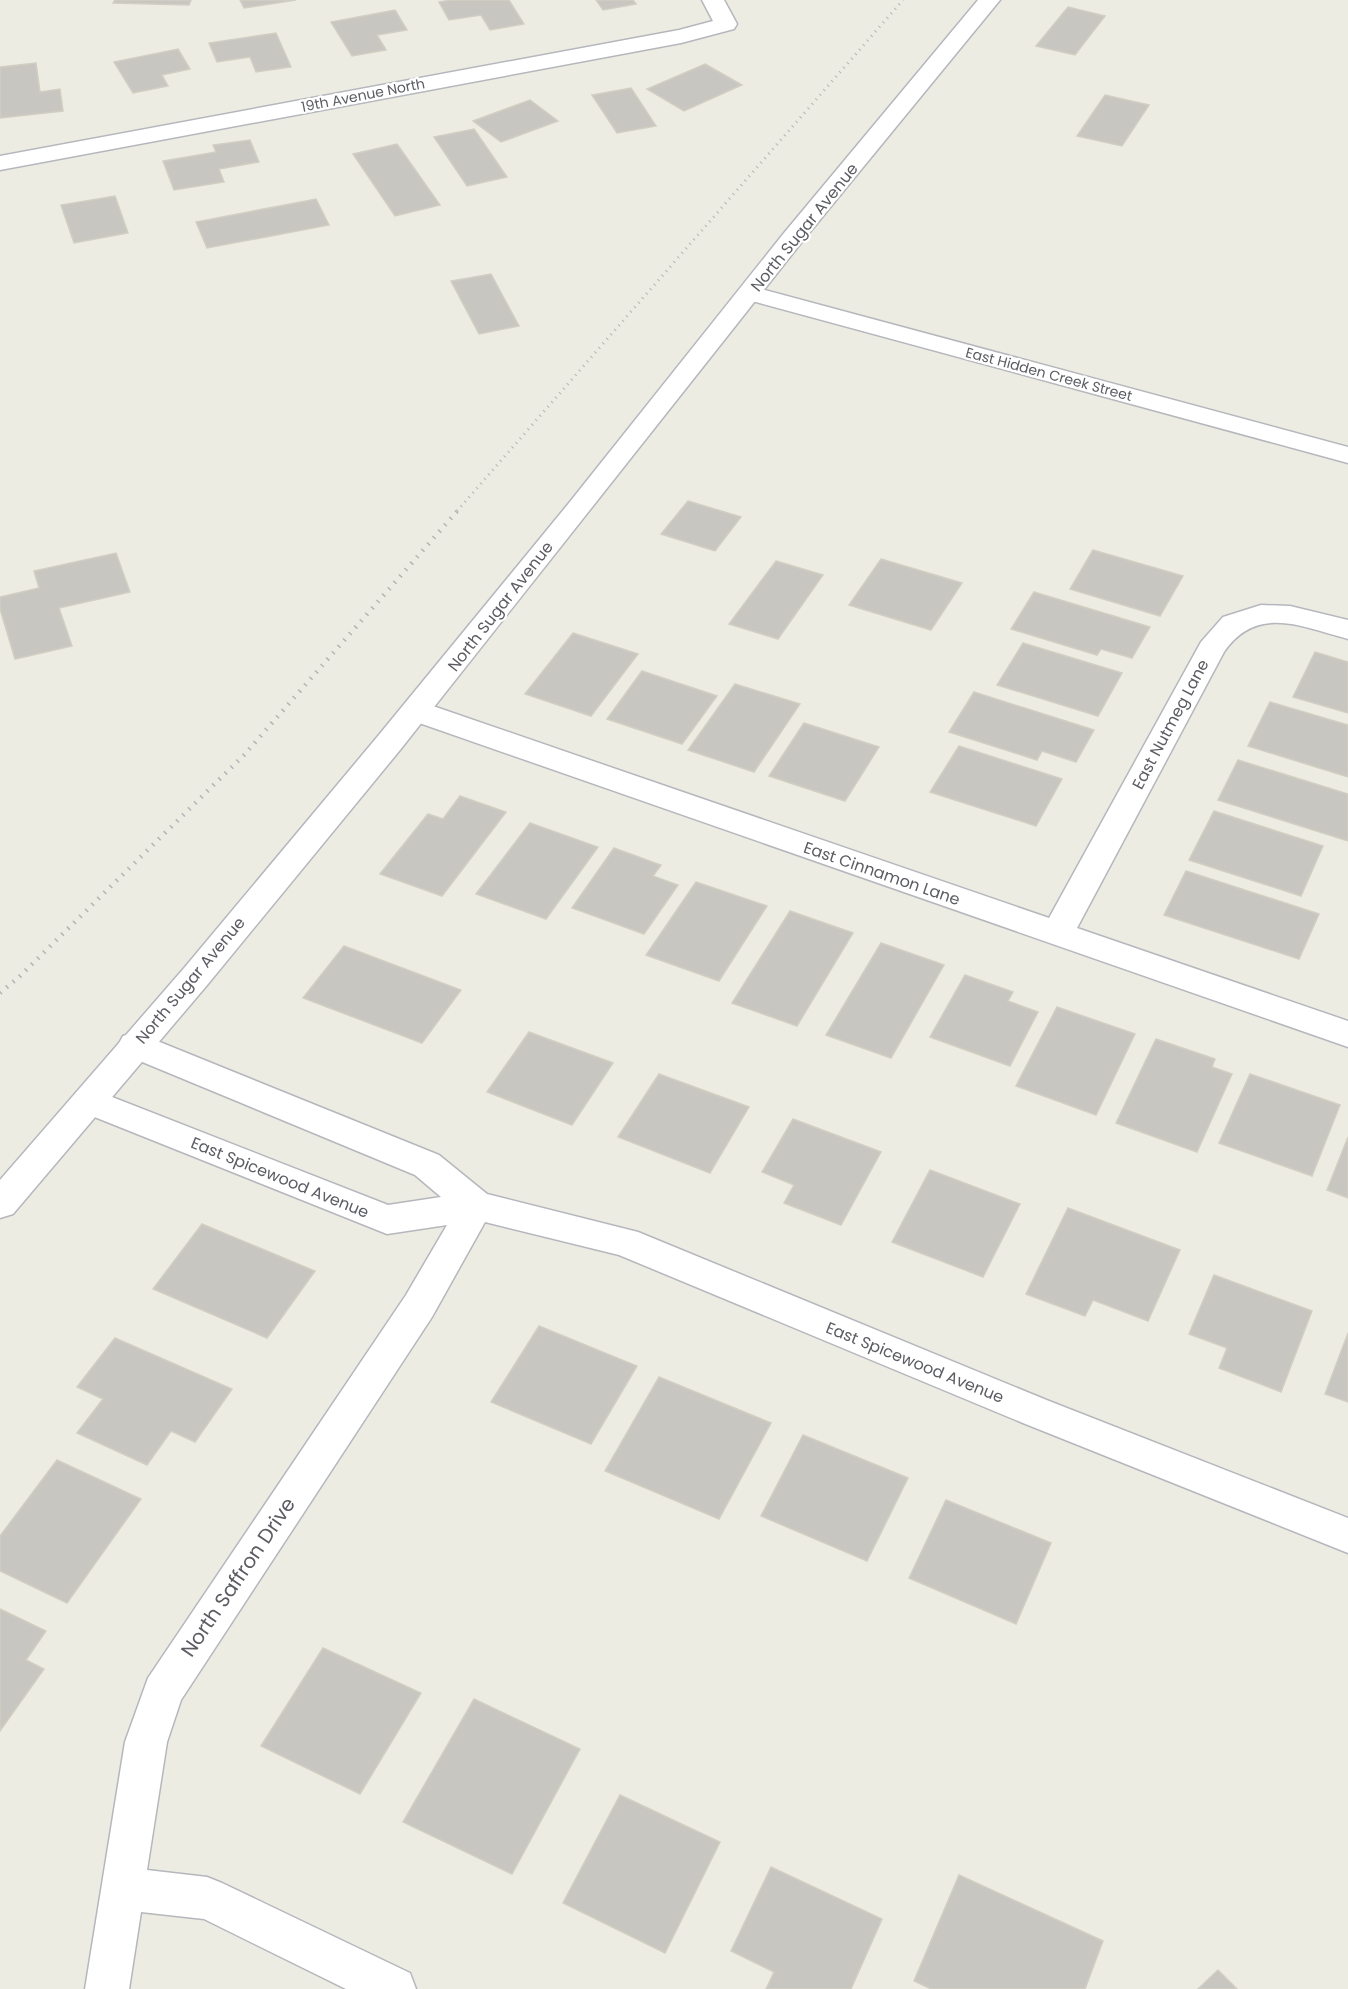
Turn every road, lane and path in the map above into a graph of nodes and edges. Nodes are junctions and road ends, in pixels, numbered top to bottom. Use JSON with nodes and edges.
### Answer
{"nodes":[{"id":1,"x":713,"y":0,"type":"edge"},
{"id":2,"x":989,"y":0,"type":"edge"},
{"id":3,"x":0,"y":163,"type":"edge"},
{"id":4,"x":750,"y":293,"type":"junction"},
{"id":5,"x":1348,"y":455,"type":"edge"},
{"id":6,"x":1348,"y":630,"type":"edge"},
{"id":7,"x":416,"y":711,"type":"junction"},
{"id":8,"x":1057,"y":934,"type":"junction"},
{"id":9,"x":1348,"y":1034,"type":"edge"},
{"id":10,"x":135,"y":1045,"type":"junction"},
{"id":11,"x":89,"y":1101,"type":"junction"},
{"id":12,"x":0,"y":1204,"type":"edge"},
{"id":13,"x":476,"y":1206,"type":"junction"},
{"id":14,"x":1348,"y":1536,"type":"edge"},
{"id":15,"x":122,"y":1889,"type":"junction"},
{"id":16,"x":107,"y":1989,"type":"edge"},
{"id":17,"x":394,"y":1989,"type":"edge"}],
"edges":[{"from":1,"to":3,"type":"street","name":"19th Avenue North"},
{"from":2,"to":4,"type":"street","name":"North Sugar Avenue"},
{"from":4,"to":5,"type":"street","name":"East Hidden Creek Street"},
{"from":4,"to":7,"type":"street","name":"North Sugar Avenue"},
{"from":6,"to":8,"type":"street","name":"East Nutmeg Lane"},
{"from":7,"to":8,"type":"street","name":"East Cinnamon Lane"},
{"from":7,"to":10,"type":"street","name":"North Sugar Avenue"},
{"from":8,"to":9,"type":"street","name":"East Cinnamon Lane"},
{"from":10,"to":11,"type":"street","name":"North Sugar Avenue"},
{"from":10,"to":13,"type":"street","name":"East Spicewood Avenue"},
{"from":11,"to":12,"type":"street","name":"North Sugar Avenue"},
{"from":11,"to":13,"type":"street","name":"East Spicewood Avenue"},
{"from":13,"to":14,"type":"street","name":"East Spicewood Avenue"},
{"from":13,"to":15,"type":"street","name":"North Saffron Drive"},
{"from":15,"to":16,"type":"street","name":"North Saffron Drive"},
{"from":15,"to":17,"type":"street"}]}
